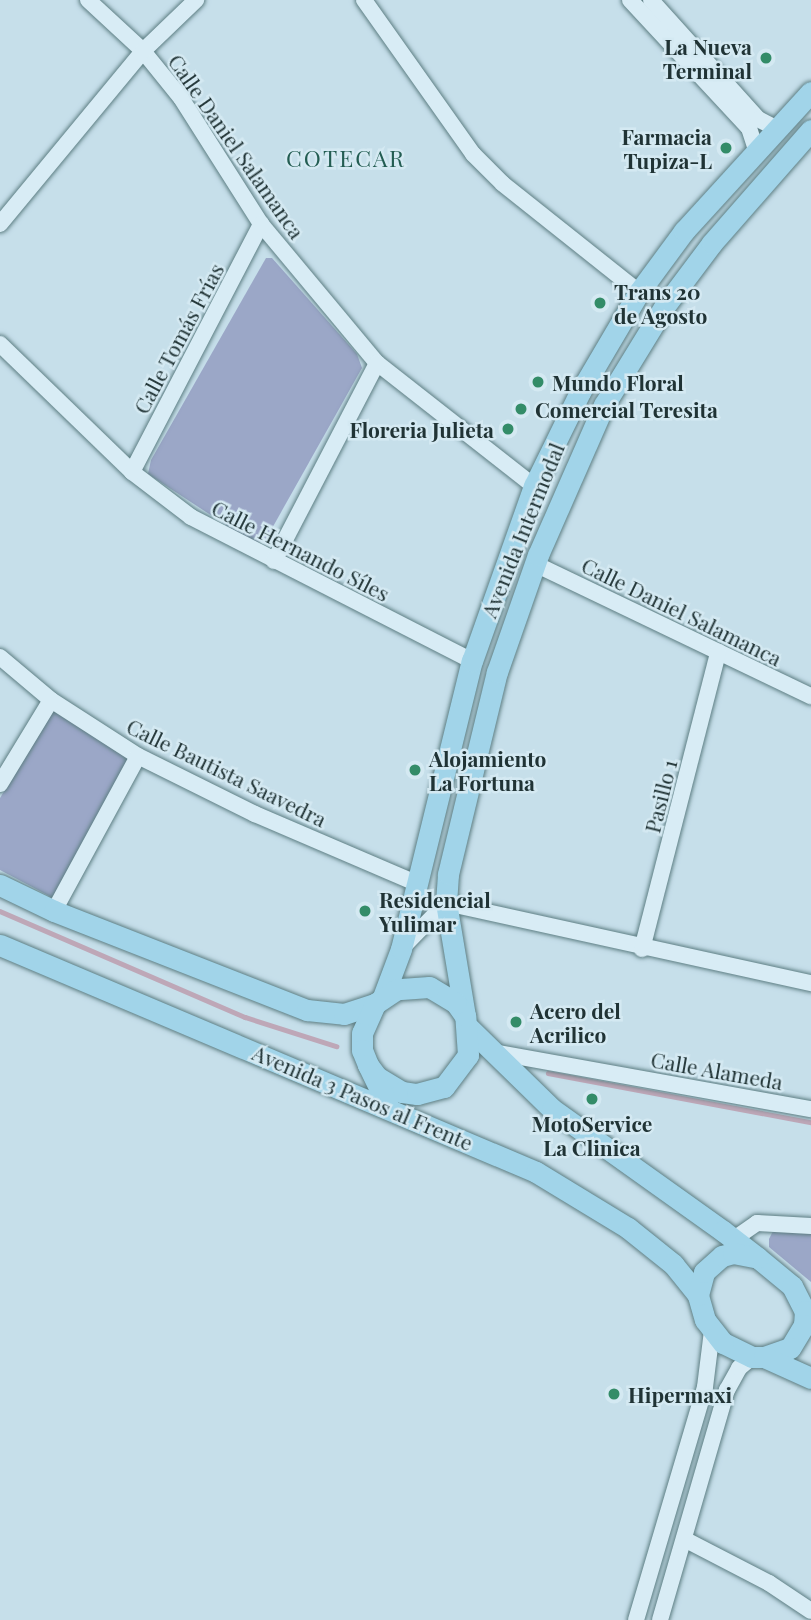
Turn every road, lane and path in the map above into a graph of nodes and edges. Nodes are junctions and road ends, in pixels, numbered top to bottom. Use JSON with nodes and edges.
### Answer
{"nodes":[{"id":1,"x":88,"y":0,"type":"edge"},
{"id":2,"x":196,"y":0,"type":"edge"},
{"id":3,"x":364,"y":0,"type":"edge"},
{"id":4,"x":630,"y":0,"type":"edge"},
{"id":5,"x":651,"y":0,"type":"edge"},
{"id":6,"x":143,"y":51,"type":"junction"},
{"id":7,"x":811,"y":92,"type":"edge"},
{"id":8,"x":776,"y":128,"type":"junction"},
{"id":9,"x":811,"y":130,"type":"edge"},
{"id":10,"x":756,"y":149,"type":"junction"},
{"id":11,"x":0,"y":224,"type":"edge"},
{"id":12,"x":261,"y":224,"type":"junction"},
{"id":13,"x":639,"y":292,"type":"junction"},
{"id":14,"x":0,"y":344,"type":"edge"},
{"id":15,"x":377,"y":363,"type":"junction"},
{"id":16,"x":580,"y":392,"type":"junction"},
{"id":17,"x":604,"y":405,"type":"junction"},
{"id":18,"x":132,"y":472,"type":"junction"},
{"id":19,"x":534,"y":486,"type":"junction"},
{"id":20,"x":274,"y":561,"type":"junction"},
{"id":21,"x":535,"y":564,"type":"junction"},
{"id":22,"x":718,"y":652,"type":"junction"},
{"id":23,"x":0,"y":657,"type":"edge"},
{"id":24,"x":472,"y":661,"type":"junction"},
{"id":25,"x":811,"y":696,"type":"edge"},
{"id":26,"x":51,"y":700,"type":"junction"},
{"id":27,"x":138,"y":756,"type":"junction"},
{"id":28,"x":0,"y":784,"type":"edge"},
{"id":29,"x":414,"y":882,"type":"junction"},
{"id":30,"x":0,"y":885,"type":"edge"},
{"id":31,"x":446,"y":903,"type":"junction"},
{"id":32,"x":54,"y":911,"type":"junction"},
{"id":33,"x":0,"y":945,"type":"edge"},
{"id":34,"x":401,"y":949,"type":"junction"},
{"id":35,"x":642,"y":949,"type":"junction"},
{"id":36,"x":811,"y":983,"type":"edge"},
{"id":37,"x":379,"y":1000,"type":"junction"},
{"id":38,"x":467,"y":1022,"type":"junction"},
{"id":39,"x":492,"y":1052,"type":"junction"},
{"id":40,"x":368,"y":1065,"type":"junction"},
{"id":41,"x":431,"y":1092,"type":"junction"},
{"id":42,"x":388,"y":1106,"type":"junction"},
{"id":43,"x":811,"y":1109,"type":"edge"},
{"id":44,"x":811,"y":1226,"type":"edge"},
{"id":45,"x":734,"y":1239,"type":"junction"},
{"id":46,"x":758,"y":1258,"type":"junction"},
{"id":47,"x":792,"y":1286,"type":"junction"},
{"id":48,"x":698,"y":1295,"type":"junction"},
{"id":49,"x":811,"y":1302,"type":"edge"},
{"id":50,"x":712,"y":1331,"type":"junction"},
{"id":51,"x":758,"y":1357,"type":"junction"},
{"id":52,"x":811,"y":1378,"type":"edge"},
{"id":53,"x":684,"y":1539,"type":"junction"},
{"id":54,"x":811,"y":1611,"type":"edge"},
{"id":55,"x":636,"y":1620,"type":"edge"},
{"id":56,"x":660,"y":1620,"type":"edge"}],
"edges":[{"from":1,"to":6,"type":"street","name":"Calle Daniel Salamanca"},
{"from":2,"to":6,"type":"street"},
{"from":3,"to":13,"type":"street"},
{"from":4,"to":10,"type":"street"},
{"from":5,"to":8,"type":"street"},
{"from":6,"to":11,"type":"street"},
{"from":6,"to":12,"type":"street","name":"Calle Daniel Salamanca"},
{"from":7,"to":8,"type":"main road","name":"Avenida Intermodal"},
{"from":8,"to":10,"type":"main road","name":"Avenida Intermodal"},
{"from":9,"to":17,"type":"main road","name":"Avenida Intermodal"},
{"from":10,"to":13,"type":"main road","name":"Avenida Intermodal"},
{"from":12,"to":15,"type":"street","name":"Calle Daniel Salamanca"},
{"from":12,"to":18,"type":"street","name":"Calle Tomás Frías"},
{"from":13,"to":16,"type":"main road","name":"Avenida Intermodal"},
{"from":14,"to":18,"type":"street","name":"Calle Hernando Síles"},
{"from":15,"to":19,"type":"street","name":"Calle Daniel Salamanca"},
{"from":15,"to":20,"type":"street"},
{"from":16,"to":17,"type":"main road"},
{"from":16,"to":19,"type":"main road","name":"Avenida Intermodal"},
{"from":17,"to":21,"type":"main road","name":"Avenida Intermodal"},
{"from":18,"to":20,"type":"street","name":"Calle Hernando Síles"},
{"from":19,"to":24,"type":"main road","name":"Avenida Intermodal"},
{"from":20,"to":24,"type":"street","name":"Calle Hernando Síles"},
{"from":21,"to":22,"type":"street","name":"Calle Daniel Salamanca"},
{"from":21,"to":31,"type":"main road","name":"Avenida Intermodal"},
{"from":22,"to":25,"type":"street","name":"Calle Daniel Salamanca"},
{"from":22,"to":35,"type":"street","name":"Pasillo 1"},
{"from":23,"to":26,"type":"street","name":"Calle Bautista Saavedra"},
{"from":24,"to":29,"type":"main road","name":"Avenida Intermodal"},
{"from":26,"to":27,"type":"street","name":"Calle Bautista Saavedra"},
{"from":26,"to":28,"type":"street"},
{"from":27,"to":29,"type":"street","name":"Calle Bautista Saavedra"},
{"from":27,"to":32,"type":"street"},
{"from":29,"to":34,"type":"main road","name":"Avenida Intermodal"},
{"from":30,"to":32,"type":"main road"},
{"from":31,"to":34,"type":"street"},
{"from":31,"to":35,"type":"street"},
{"from":31,"to":38,"type":"main road","name":"Avenida Intermodal"},
{"from":32,"to":37,"type":"main road"},
{"from":33,"to":42,"type":"main road","name":"Avenida 3 Pasos al Frente"},
{"from":34,"to":37,"type":"main road","name":"Avenida Intermodal"},
{"from":35,"to":36,"type":"street"},
{"from":37,"to":38,"type":"main road"},
{"from":37,"to":40,"type":"main road"},
{"from":38,"to":39,"type":"main road"},
{"from":38,"to":41,"type":"main road"},
{"from":39,"to":43,"type":"street","name":"Calle Alameda"},
{"from":39,"to":45,"type":"main road"},
{"from":40,"to":41,"type":"main road"},
{"from":40,"to":42,"type":"main road"},
{"from":41,"to":42,"type":"main road"},
{"from":42,"to":48,"type":"main road","name":"Avenida 3 Pasos al Frente"},
{"from":44,"to":45,"type":"street"},
{"from":45,"to":46,"type":"main road"},
{"from":46,"to":47,"type":"main road"},
{"from":46,"to":48,"type":"main road"},
{"from":47,"to":49,"type":"main road"},
{"from":47,"to":51,"type":"main road"},
{"from":48,"to":50,"type":"main road"},
{"from":50,"to":51,"type":"main road"},
{"from":50,"to":55,"type":"street"},
{"from":51,"to":52,"type":"main road"},
{"from":51,"to":53,"type":"street"},
{"from":53,"to":54,"type":"street"},
{"from":53,"to":56,"type":"street"}]}
